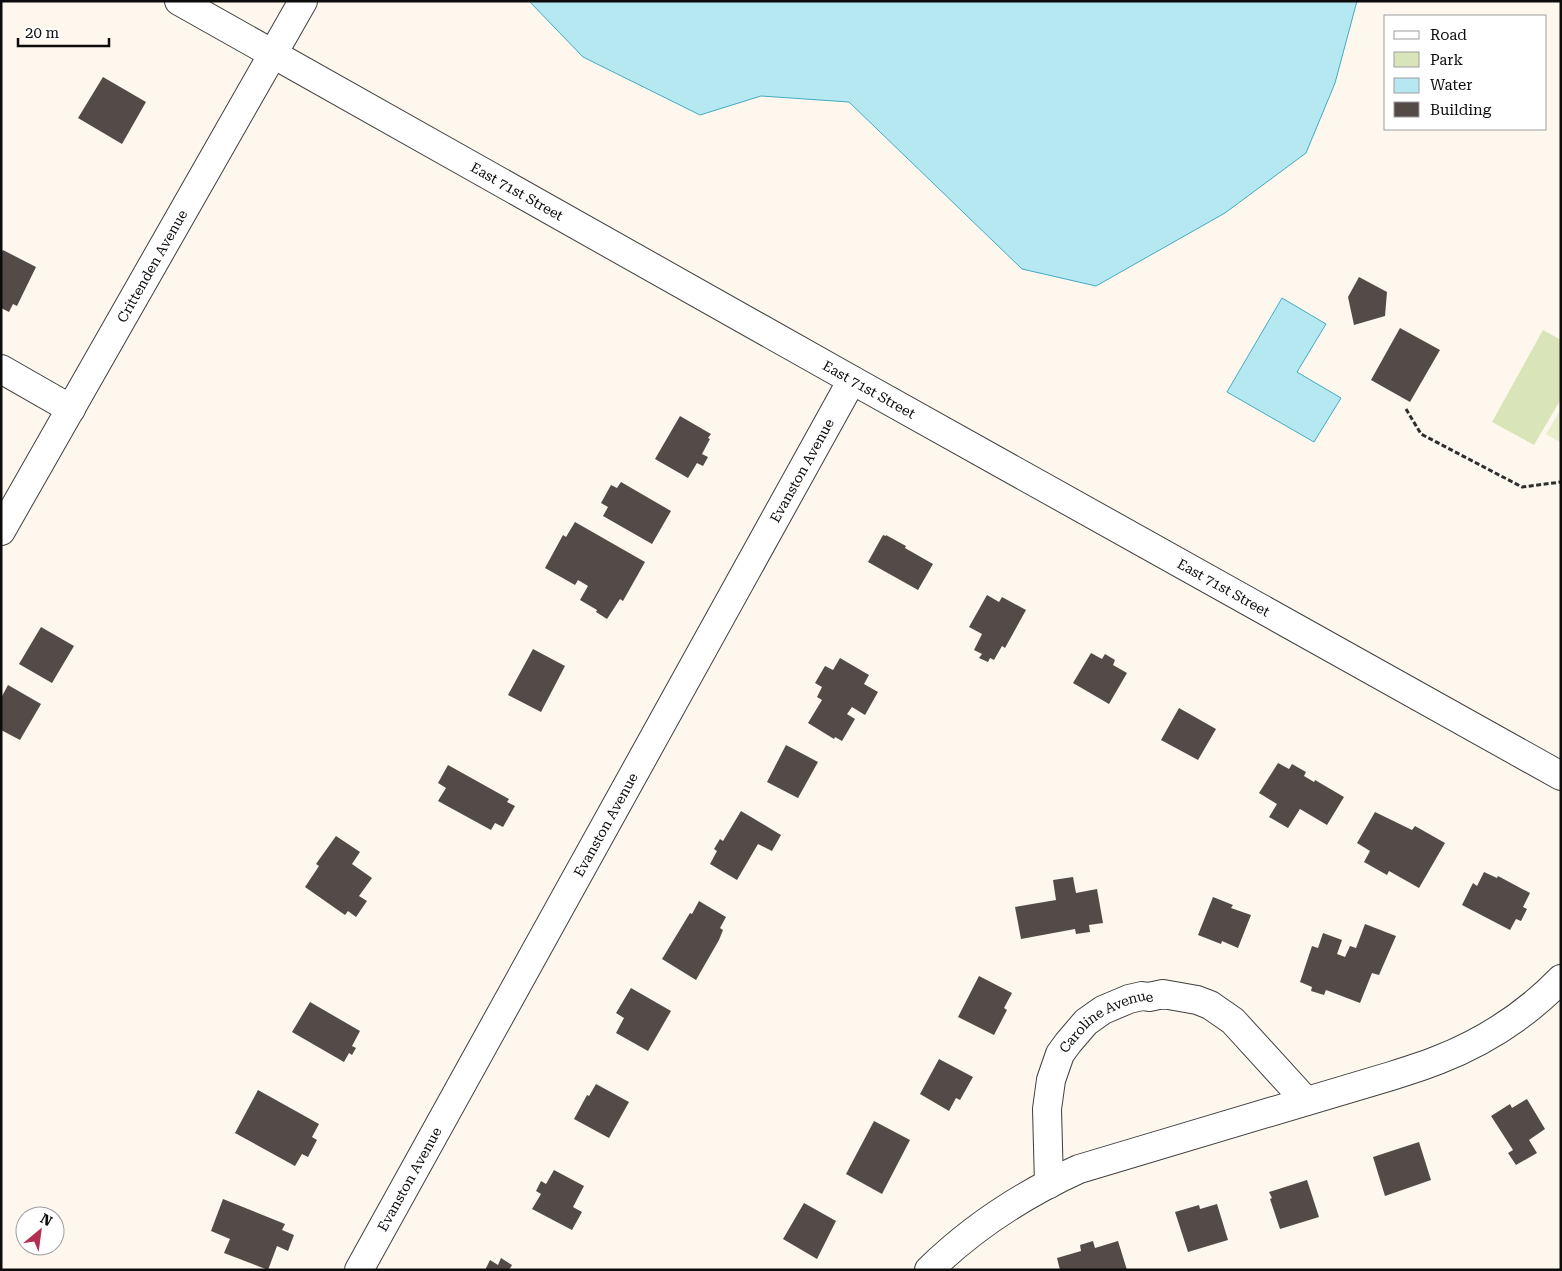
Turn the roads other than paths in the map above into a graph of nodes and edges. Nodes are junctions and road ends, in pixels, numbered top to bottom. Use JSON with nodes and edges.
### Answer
{"nodes":[{"id":1,"x":179,"y":1,"type":"edge"},
{"id":2,"x":303,"y":1,"type":"edge"},
{"id":3,"x":273,"y":54,"type":"junction"},
{"id":4,"x":1,"y":369,"type":"edge"},
{"id":5,"x":852,"y":380,"type":"junction"},
{"id":6,"x":71,"y":409,"type":"junction"},
{"id":7,"x":1,"y":531,"type":"edge"},
{"id":8,"x":1561,"y":776,"type":"edge"},
{"id":9,"x":1561,"y":979,"type":"edge"},
{"id":10,"x":1306,"y":1101,"type":"junction"},
{"id":11,"x":1050,"y":1184,"type":"junction"},
{"id":12,"x":359,"y":1270,"type":"edge"},
{"id":13,"x":929,"y":1270,"type":"edge"}],
"edges":[{"from":1,"to":3,"type":"street","name":"East 71st Street"},
{"from":2,"to":3,"type":"street","name":"Crittenden Avenue"},
{"from":3,"to":5,"type":"street","name":"East 71st Street"},
{"from":3,"to":6,"type":"street","name":"Crittenden Avenue"},
{"from":4,"to":6,"type":"street"},
{"from":5,"to":8,"type":"street","name":"East 71st Street"},
{"from":5,"to":12,"type":"street","name":"Evanston Avenue"},
{"from":6,"to":7,"type":"street","name":"Crittenden Avenue"},
{"from":9,"to":10,"type":"street"},
{"from":10,"to":11,"type":"street"},
{"from":10,"to":11,"type":"street","name":"Caroline Avenue"},
{"from":11,"to":13,"type":"street"}]}
